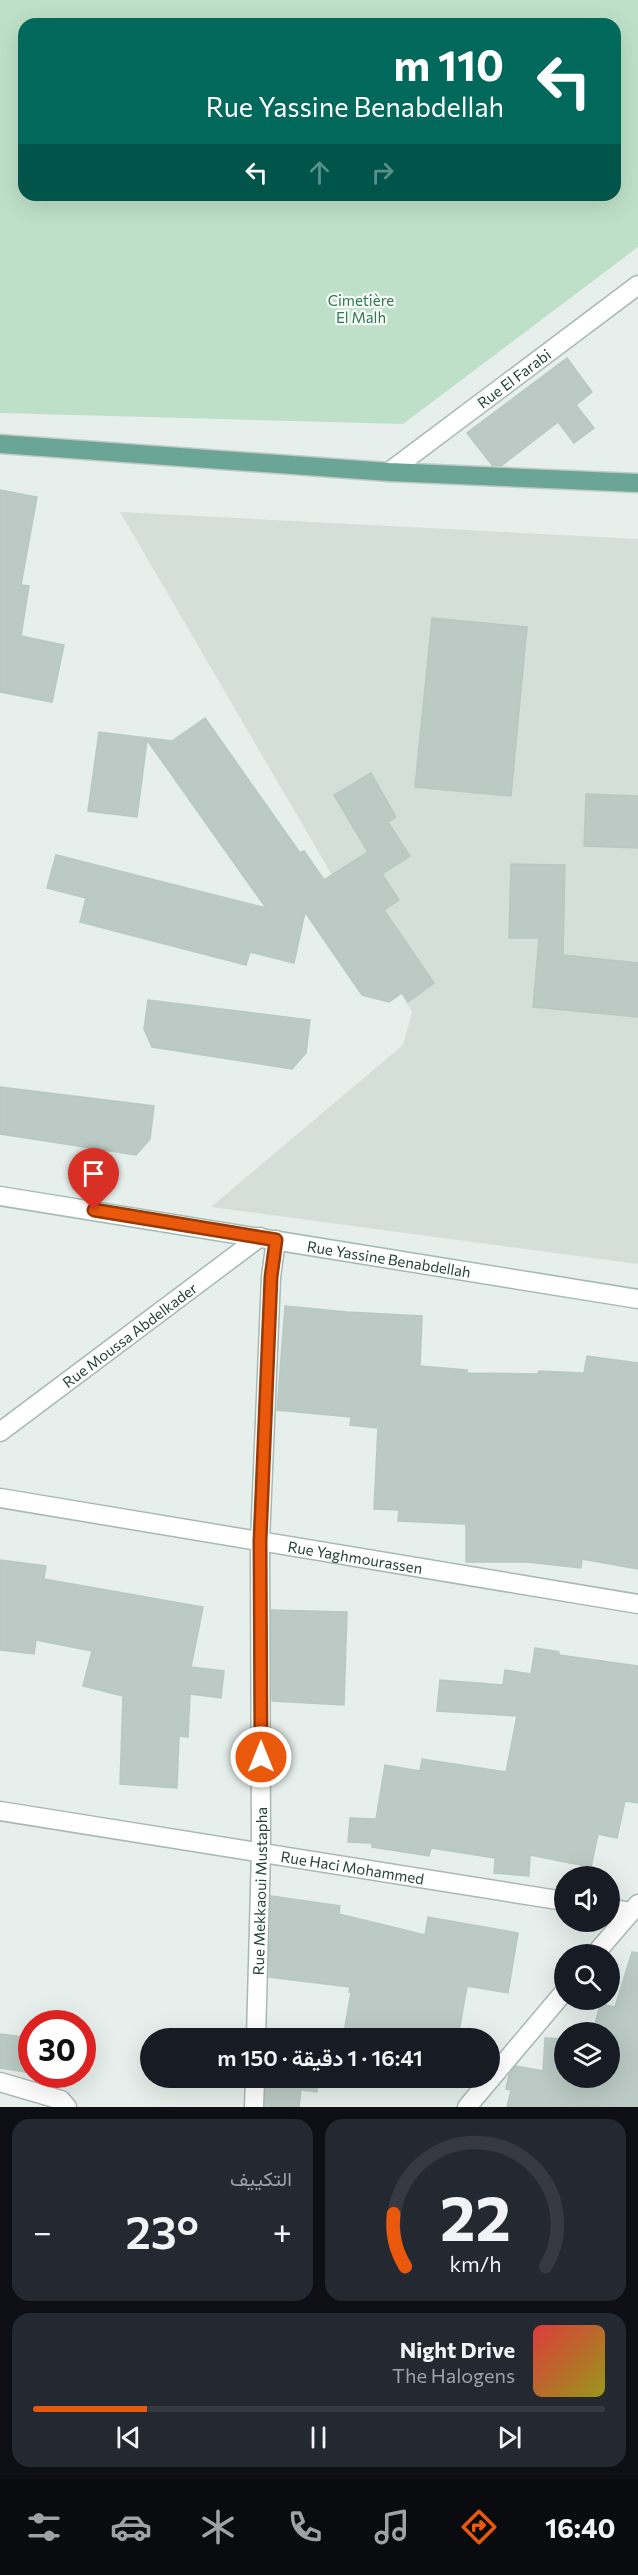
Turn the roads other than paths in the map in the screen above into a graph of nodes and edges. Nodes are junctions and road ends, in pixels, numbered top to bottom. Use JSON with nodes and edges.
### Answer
{"nodes":[{"id":1,"x":638,"y":285,"type":"edge"},
{"id":2,"x":0,"y":444,"type":"edge"},
{"id":3,"x":389,"y":472,"type":"junction"},
{"id":4,"x":638,"y":483,"type":"edge"},
{"id":5,"x":0,"y":1196,"type":"edge"},
{"id":6,"x":268,"y":1238,"type":"junction"},
{"id":7,"x":638,"y":1299,"type":"edge"},
{"id":8,"x":0,"y":1432,"type":"edge"},
{"id":9,"x":0,"y":1498,"type":"edge"},
{"id":10,"x":260,"y":1541,"type":"junction"},
{"id":11,"x":638,"y":1604,"type":"edge"},
{"id":12,"x":0,"y":1811,"type":"edge"},
{"id":13,"x":261,"y":1852,"type":"junction"},
{"id":14,"x":554,"y":1899,"type":"edge"},
{"id":15,"x":634,"y":1908,"type":"edge"},
{"id":16,"x":603,"y":1944,"type":"edge"},
{"id":17,"x":554,"y":2004,"type":"edge"},
{"id":18,"x":256,"y":2028,"type":"edge"},
{"id":19,"x":0,"y":2082,"type":"edge"},
{"id":20,"x":255,"y":2088,"type":"edge"},
{"id":21,"x":67,"y":2107,"type":"edge"},
{"id":22,"x":254,"y":2107,"type":"edge"},
{"id":23,"x":467,"y":2107,"type":"edge"}],
"edges":[{"from":1,"to":3,"type":"street","name":"Rue El Farabi"},
{"from":2,"to":3,"type":"main road"},
{"from":3,"to":4,"type":"main road"},
{"from":5,"to":6,"type":"street","name":"Rue Yassine Benabdellah"},
{"from":6,"to":7,"type":"street","name":"Rue Yassine Benabdellah"},
{"from":6,"to":8,"type":"street","name":"Rue Moussa Abdelkader"},
{"from":6,"to":10,"type":"street","name":"Rue Mekkaoui Mustapha"},
{"from":9,"to":10,"type":"street","name":"Rue Yaghmourassen"},
{"from":10,"to":11,"type":"street","name":"Rue Yaghmourassen"},
{"from":10,"to":13,"type":"street","name":"Rue Mekkaoui Mustapha"},
{"from":12,"to":13,"type":"street","name":"Rue Haci Mohammed"},
{"from":13,"to":14,"type":"street","name":"Rue Haci Mohammed"},
{"from":13,"to":18,"type":"street","name":"Rue Mekkaoui Mustapha"},
{"from":15,"to":16,"type":"street"},
{"from":17,"to":23,"type":"street"},
{"from":19,"to":21,"type":"street"},
{"from":20,"to":22,"type":"street"}]}
